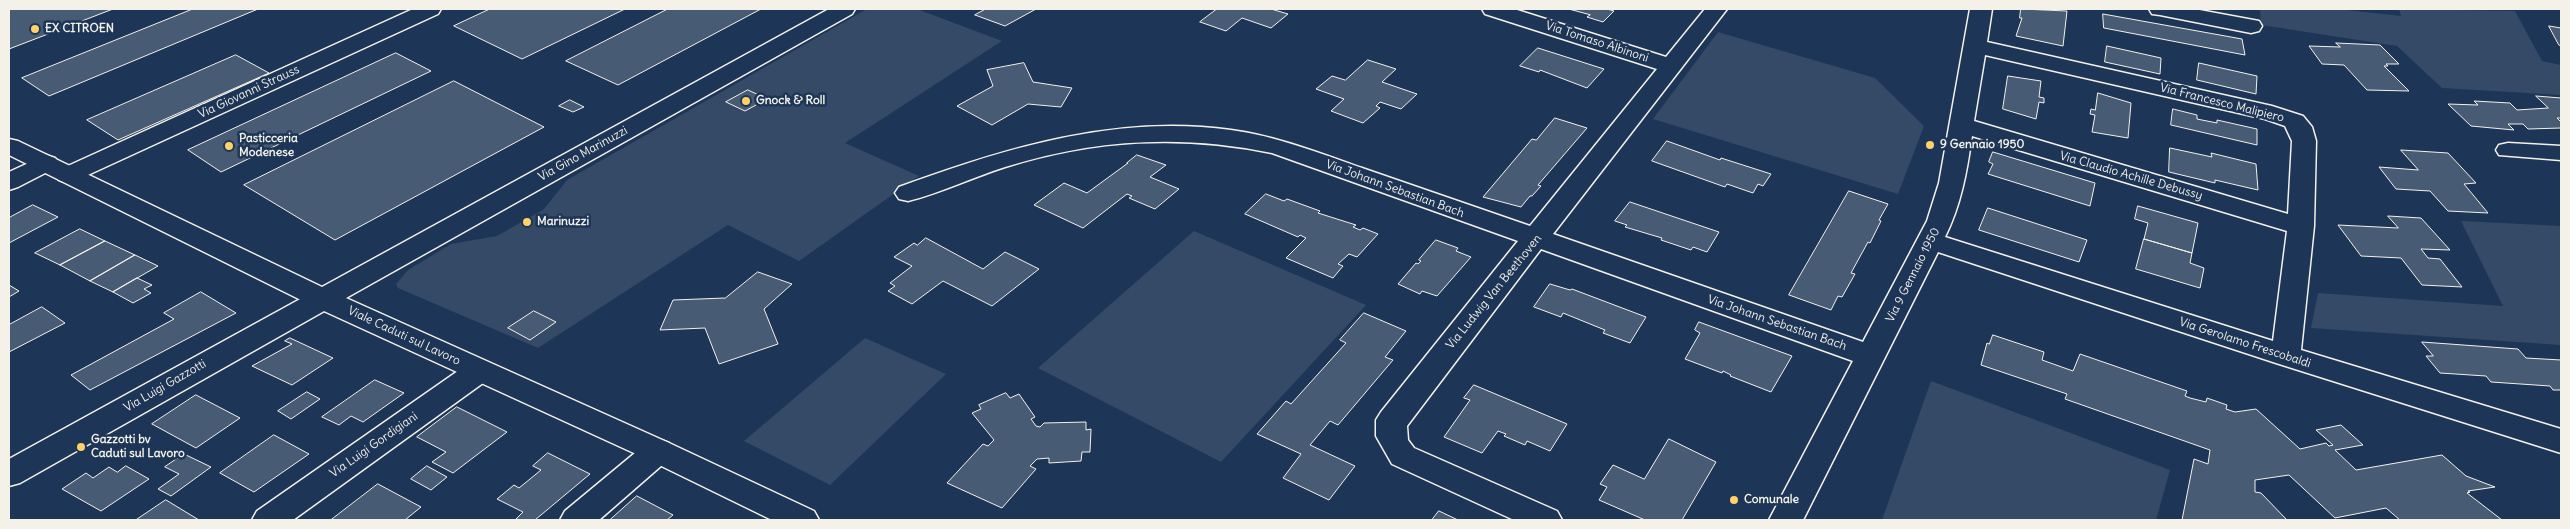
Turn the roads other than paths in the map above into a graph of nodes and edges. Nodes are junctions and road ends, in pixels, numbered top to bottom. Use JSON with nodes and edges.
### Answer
{"nodes":[{"id":1,"x":430,"y":9,"type":"edge"},
{"id":2,"x":844,"y":9,"type":"edge"},
{"id":3,"x":1493,"y":9,"type":"edge"},
{"id":4,"x":1716,"y":9,"type":"edge"},
{"id":5,"x":1981,"y":9,"type":"edge"},
{"id":6,"x":2160,"y":9,"type":"edge"},
{"id":7,"x":2250,"y":26,"type":"dead end"},
{"id":8,"x":1975,"y":46,"type":"junction"},
{"id":9,"x":1672,"y":66,"type":"junction"},
{"id":10,"x":1961,"y":126,"type":"junction"},
{"id":11,"x":9,"y":146,"type":"edge"},
{"id":12,"x":2508,"y":150,"type":"dead end"},
{"id":13,"x":2561,"y":153,"type":"edge"},
{"id":14,"x":57,"y":169,"type":"junction"},
{"id":15,"x":9,"y":182,"type":"edge"},
{"id":16,"x":908,"y":193,"type":"dead end"},
{"id":17,"x":2301,"y":226,"type":"junction"},
{"id":18,"x":1537,"y":238,"type":"junction"},
{"id":19,"x":1931,"y":241,"type":"junction"},
{"id":20,"x":323,"y":299,"type":"junction"},
{"id":21,"x":1871,"y":356,"type":"junction"},
{"id":22,"x":2286,"y":356,"type":"junction"},
{"id":23,"x":479,"y":371,"type":"junction"},
{"id":24,"x":2561,"y":441,"type":"edge"},
{"id":25,"x":658,"y":451,"type":"junction"},
{"id":26,"x":9,"y":474,"type":"edge"},
{"id":27,"x":269,"y":520,"type":"edge"},
{"id":28,"x":577,"y":520,"type":"edge"},
{"id":29,"x":802,"y":520,"type":"edge"},
{"id":30,"x":1545,"y":520,"type":"edge"},
{"id":31,"x":1786,"y":520,"type":"edge"}],
"edges":[{"from":1,"to":14,"type":"street","name":"Via Giovanni Strauss"},
{"from":2,"to":20,"type":"street","name":"Via Gino Marinuzzi"},
{"from":3,"to":9,"type":"street","name":"Via Tomaso Albinoni"},
{"from":4,"to":9,"type":"street","name":"Via Ludwig Van Beethoven"},
{"from":5,"to":8,"type":"street","name":"Via 9 Gennaio 1950"},
{"from":6,"to":7,"type":"street"},
{"from":8,"to":10,"type":"street","name":"Via 9 Gennaio 1950"},
{"from":8,"to":17,"type":"street","name":"Via Francesco Malipiero"},
{"from":9,"to":18,"type":"street","name":"Via Ludwig Van Beethoven"},
{"from":10,"to":17,"type":"street","name":"Via Claudio Achille Debussy"},
{"from":10,"to":19,"type":"street","name":"Via 9 Gennaio 1950"},
{"from":11,"to":14,"type":"street","name":"Viale Caduti sul Lavoro"},
{"from":12,"to":13,"type":"street"},
{"from":14,"to":15,"type":"street","name":"Via Giovanni Strauss"},
{"from":14,"to":20,"type":"street","name":"Viale Caduti sul Lavoro"},
{"from":16,"to":18,"type":"street","name":"Via Johann Sebastian Bach"},
{"from":17,"to":22,"type":"street","name":"Via Francesco Malipiero"},
{"from":18,"to":21,"type":"street","name":"Via Johann Sebastian Bach"},
{"from":18,"to":30,"type":"street","name":"Via Ludwig Van Beethoven"},
{"from":19,"to":21,"type":"street","name":"Via 9 Gennaio 1950"},
{"from":19,"to":22,"type":"street","name":"Via Gerolamo Frescobaldi"},
{"from":20,"to":23,"type":"street","name":"Viale Caduti sul Lavoro"},
{"from":20,"to":26,"type":"street","name":"Via Luigi Gazzotti"},
{"from":21,"to":31,"type":"street","name":"Via 9 Gennaio 1950"},
{"from":22,"to":24,"type":"street","name":"Via Gerolamo Frescobaldi"},
{"from":23,"to":25,"type":"street","name":"Viale Caduti sul Lavoro"},
{"from":23,"to":27,"type":"street","name":"Via Luigi Gordigiani"},
{"from":25,"to":28,"type":"street"},
{"from":25,"to":29,"type":"street","name":"Viale Caduti sul Lavoro"}]}
